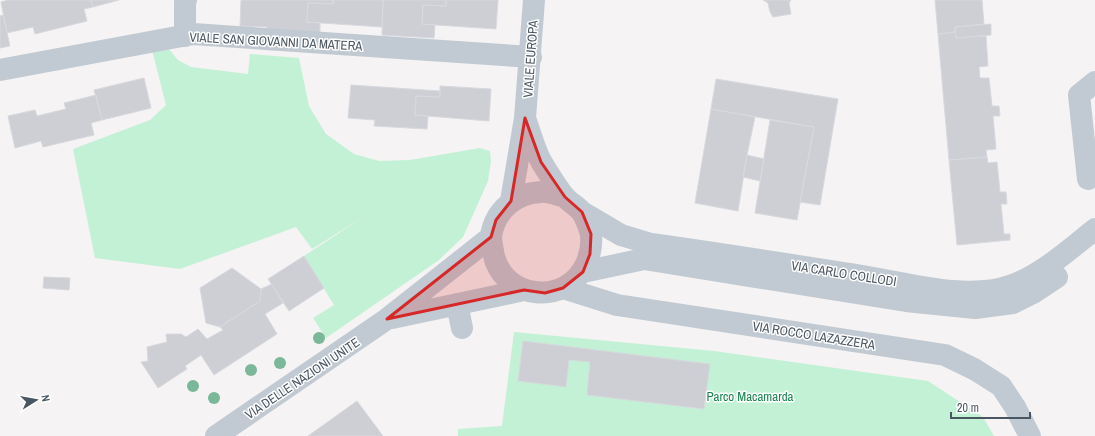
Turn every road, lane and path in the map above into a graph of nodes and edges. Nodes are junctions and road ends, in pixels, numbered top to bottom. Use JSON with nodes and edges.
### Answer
{"nodes":[{"id":1,"x":186,"y":0,"type":"edge"},
{"id":2,"x":534,"y":0,"type":"edge"},
{"id":3,"x":185,"y":36,"type":"junction"},
{"id":4,"x":531,"y":57,"type":"junction"},
{"id":5,"x":0,"y":70,"type":"edge"},
{"id":6,"x":1095,"y":82,"type":"edge"},
{"id":7,"x":525,"y":118,"type":"junction"},
{"id":8,"x":1095,"y":173,"type":"edge"},
{"id":9,"x":565,"y":197,"type":"junction"},
{"id":10,"x":511,"y":201,"type":"junction"},
{"id":11,"x":582,"y":212,"type":"junction"},
{"id":12,"x":1095,"y":230,"type":"edge"},
{"id":13,"x":491,"y":237,"type":"junction"},
{"id":14,"x":1095,"y":248,"type":"edge"},
{"id":15,"x":583,"y":272,"type":"junction"},
{"id":16,"x":563,"y":288,"type":"junction"},
{"id":17,"x":524,"y":290,"type":"junction"},
{"id":18,"x":457,"y":304,"type":"junction"},
{"id":19,"x":387,"y":319,"type":"junction"},
{"id":20,"x":462,"y":328,"type":"dead end"},
{"id":21,"x":216,"y":436,"type":"edge"},
{"id":22,"x":1030,"y":436,"type":"edge"}],
"edges":[{"from":1,"to":3,"type":"street"},
{"from":2,"to":4,"type":"street","name":"VIALE EUROPA"},
{"from":3,"to":4,"type":"street","name":"VIALE SAN GIOVANNI DA MATERA"},
{"from":3,"to":5,"type":"street","name":"VIALE SAN GIOVANNI DA MATERA"},
{"from":4,"to":7,"type":"street","name":"VIALE EUROPA"},
{"from":6,"to":8,"type":"street"},
{"from":7,"to":9,"type":"street"},
{"from":7,"to":10,"type":"street","name":"VIALE EUROPA"},
{"from":9,"to":10,"type":"street"},
{"from":9,"to":11,"type":"street"},
{"from":10,"to":13,"type":"street"},
{"from":11,"to":12,"type":"street","name":"VIA CARLO COLLODI"},
{"from":11,"to":15,"type":"street"},
{"from":13,"to":17,"type":"street"},
{"from":13,"to":19,"type":"street","name":"VIA DELLE NAZIONI UNITE"},
{"from":14,"to":15,"type":"street","name":"VIA CARLO COLLODI"},
{"from":15,"to":16,"type":"street"},
{"from":16,"to":17,"type":"street"},
{"from":16,"to":22,"type":"street","name":"VIA ROCCO LAZAZZERA"},
{"from":17,"to":18,"type":"street"},
{"from":18,"to":19,"type":"street"},
{"from":18,"to":20,"type":"street"},
{"from":19,"to":21,"type":"street","name":"VIA DELLE NAZIONI UNITE"}]}
